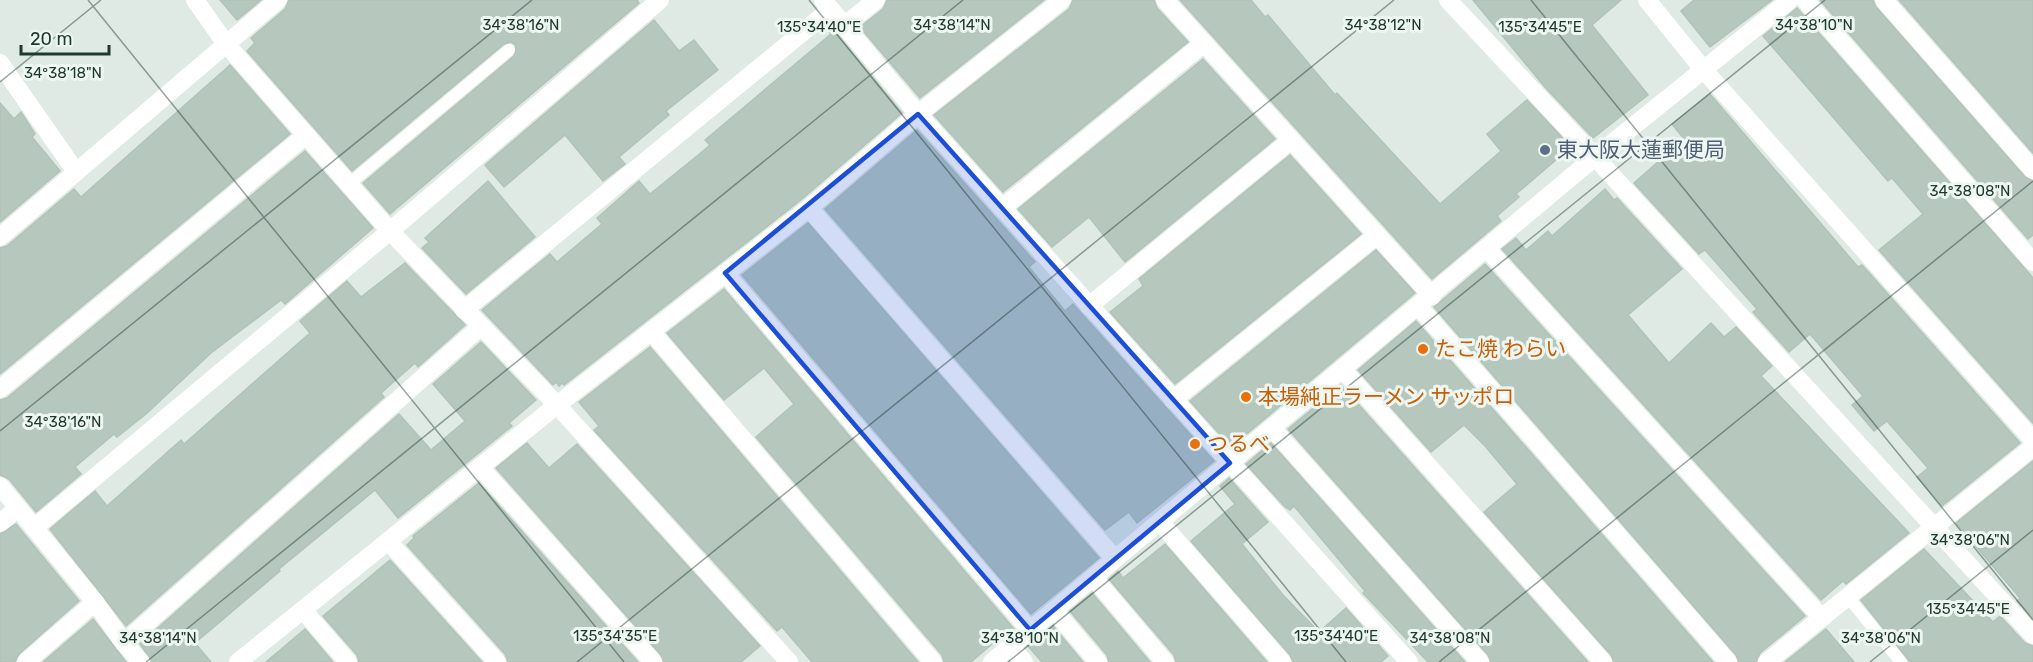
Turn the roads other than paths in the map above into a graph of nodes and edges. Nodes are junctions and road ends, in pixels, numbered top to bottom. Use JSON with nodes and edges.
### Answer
{"nodes":[{"id":1,"x":195,"y":0,"type":"edge"},
{"id":2,"x":278,"y":0,"type":"edge"},
{"id":3,"x":660,"y":0,"type":"edge"},
{"id":4,"x":876,"y":0,"type":"edge"},
{"id":5,"x":1062,"y":0,"type":"edge"},
{"id":6,"x":1165,"y":0,"type":"edge"},
{"id":7,"x":1448,"y":0,"type":"edge"},
{"id":8,"x":1647,"y":0,"type":"edge"},
{"id":9,"x":1790,"y":0,"type":"edge"},
{"id":10,"x":1805,"y":0,"type":"edge"},
{"id":11,"x":1884,"y":0,"type":"edge"},
{"id":12,"x":827,"y":4,"type":"edge"},
{"id":13,"x":844,"y":26,"type":"junction"},
{"id":14,"x":1204,"y":43,"type":"junction"},
{"id":15,"x":226,"y":44,"type":"junction"},
{"id":16,"x":509,"y":50,"type":"dead end"},
{"id":17,"x":0,"y":63,"type":"edge"},
{"id":18,"x":1703,"y":69,"type":"junction"},
{"id":19,"x":918,"y":114,"type":"junction"},
{"id":20,"x":306,"y":135,"type":"junction"},
{"id":21,"x":1291,"y":140,"type":"junction"},
{"id":22,"x":1595,"y":157,"type":"junction"},
{"id":23,"x":2033,"y":170,"type":"edge"},
{"id":24,"x":75,"y":172,"type":"junction"},
{"id":25,"x":349,"y":184,"type":"junction"},
{"id":26,"x":809,"y":208,"type":"junction"},
{"id":27,"x":1002,"y":208,"type":"junction"},
{"id":28,"x":390,"y":231,"type":"junction"},
{"id":29,"x":1377,"y":235,"type":"junction"},
{"id":30,"x":0,"y":237,"type":"edge"},
{"id":31,"x":1487,"y":249,"type":"junction"},
{"id":32,"x":2033,"y":262,"type":"edge"},
{"id":33,"x":725,"y":273,"type":"junction"},
{"id":34,"x":1426,"y":301,"type":"junction"},
{"id":35,"x":1089,"y":306,"type":"junction"},
{"id":36,"x":464,"y":310,"type":"junction"},
{"id":37,"x":480,"y":327,"type":"junction"},
{"id":38,"x":651,"y":331,"type":"junction"},
{"id":39,"x":1343,"y":370,"type":"junction"},
{"id":40,"x":0,"y":389,"type":"edge"},
{"id":41,"x":1173,"y":399,"type":"junction"},
{"id":42,"x":557,"y":405,"type":"junction"},
{"id":43,"x":1272,"y":428,"type":"junction"},
{"id":44,"x":2033,"y":440,"type":"edge"},
{"id":45,"x":2033,"y":447,"type":"edge"},
{"id":46,"x":1230,"y":463,"type":"junction"},
{"id":47,"x":480,"y":467,"type":"junction"},
{"id":48,"x":0,"y":486,"type":"edge"},
{"id":49,"x":18,"y":508,"type":"junction"},
{"id":50,"x":1160,"y":522,"type":"junction"},
{"id":51,"x":0,"y":523,"type":"edge"},
{"id":52,"x":34,"y":528,"type":"junction"},
{"id":53,"x":1935,"y":528,"type":"junction"},
{"id":54,"x":388,"y":541,"type":"junction"},
{"id":55,"x":1115,"y":560,"type":"junction"},
{"id":56,"x":1094,"y":578,"type":"junction"},
{"id":57,"x":1848,"y":597,"type":"junction"},
{"id":58,"x":95,"y":602,"type":"junction"},
{"id":59,"x":303,"y":610,"type":"junction"},
{"id":60,"x":1054,"y":610,"type":"junction"},
{"id":61,"x":1822,"y":618,"type":"junction"},
{"id":62,"x":1030,"y":630,"type":"junction"},
{"id":63,"x":2033,"y":635,"type":"edge"},
{"id":64,"x":124,"y":644,"type":"junction"},
{"id":65,"x":1011,"y":646,"type":"junction"},
{"id":66,"x":26,"y":662,"type":"edge"},
{"id":67,"x":141,"y":662,"type":"edge"},
{"id":68,"x":238,"y":662,"type":"edge"},
{"id":69,"x":348,"y":662,"type":"edge"},
{"id":70,"x":497,"y":662,"type":"edge"},
{"id":71,"x":653,"y":662,"type":"edge"},
{"id":72,"x":789,"y":662,"type":"edge"},
{"id":73,"x":933,"y":662,"type":"edge"},
{"id":74,"x":992,"y":662,"type":"edge"},
{"id":75,"x":1024,"y":662,"type":"edge"},
{"id":76,"x":1098,"y":662,"type":"edge"},
{"id":77,"x":1165,"y":662,"type":"edge"},
{"id":78,"x":1282,"y":662,"type":"edge"},
{"id":79,"x":1409,"y":662,"type":"edge"},
{"id":80,"x":1480,"y":662,"type":"edge"},
{"id":81,"x":1603,"y":662,"type":"edge"},
{"id":82,"x":1728,"y":662,"type":"edge"},
{"id":83,"x":1767,"y":662,"type":"edge"},
{"id":84,"x":1901,"y":662,"type":"edge"}],
"edges":[{"from":1,"to":15,"type":"street"},
{"from":2,"to":15,"type":"street"},
{"from":3,"to":28,"type":"street"},
{"from":4,"to":13,"type":"street"},
{"from":5,"to":19,"type":"street"},
{"from":6,"to":14,"type":"street"},
{"from":7,"to":22,"type":"street"},
{"from":8,"to":18,"type":"street"},
{"from":9,"to":18,"type":"street"},
{"from":10,"to":32,"type":"street"},
{"from":11,"to":23,"type":"street"},
{"from":12,"to":13,"type":"street"},
{"from":12,"to":36,"type":"street"},
{"from":13,"to":19,"type":"street"},
{"from":14,"to":21,"type":"street"},
{"from":14,"to":27,"type":"street"},
{"from":15,"to":20,"type":"street"},
{"from":15,"to":24,"type":"street"},
{"from":16,"to":25,"type":"lane"},
{"from":17,"to":24,"type":"street"},
{"from":18,"to":22,"type":"street"},
{"from":18,"to":44,"type":"street"},
{"from":19,"to":26,"type":"street"},
{"from":19,"to":27,"type":"street"},
{"from":20,"to":25,"type":"street"},
{"from":20,"to":40,"type":"street"},
{"from":21,"to":29,"type":"street"},
{"from":21,"to":35,"type":"street"},
{"from":22,"to":31,"type":"street"},
{"from":22,"to":53,"type":"street"},
{"from":24,"to":30,"type":"street"},
{"from":25,"to":28,"type":"street"},
{"from":26,"to":33,"type":"street"},
{"from":26,"to":55,"type":"street"},
{"from":27,"to":35,"type":"street"},
{"from":28,"to":36,"type":"street"},
{"from":28,"to":52,"type":"street"},
{"from":29,"to":34,"type":"street"},
{"from":29,"to":41,"type":"street"},
{"from":31,"to":34,"type":"street"},
{"from":31,"to":61,"type":"street"},
{"from":33,"to":38,"type":"street"},
{"from":33,"to":62,"type":"street"},
{"from":34,"to":39,"type":"street"},
{"from":34,"to":82,"type":"street"},
{"from":35,"to":41,"type":"street"},
{"from":36,"to":37,"type":"street"},
{"from":37,"to":42,"type":"street"},
{"from":37,"to":64,"type":"street"},
{"from":38,"to":42,"type":"street"},
{"from":38,"to":73,"type":"street"},
{"from":39,"to":43,"type":"street"},
{"from":39,"to":81,"type":"street"},
{"from":41,"to":46,"type":"street"},
{"from":42,"to":47,"type":"street"},
{"from":42,"to":72,"type":"street"},
{"from":43,"to":46,"type":"street"},
{"from":43,"to":80,"type":"street"},
{"from":45,"to":53,"type":"street"},
{"from":46,"to":50,"type":"street"},
{"from":46,"to":79,"type":"street"},
{"from":47,"to":54,"type":"street"},
{"from":47,"to":71,"type":"street"},
{"from":48,"to":49,"type":"street"},
{"from":49,"to":51,"type":"street"},
{"from":49,"to":52,"type":"street"},
{"from":50,"to":55,"type":"street"},
{"from":50,"to":78,"type":"street"},
{"from":52,"to":58,"type":"street"},
{"from":53,"to":57,"type":"street"},
{"from":53,"to":63,"type":"street"},
{"from":54,"to":59,"type":"street"},
{"from":54,"to":70,"type":"street"},
{"from":55,"to":56,"type":"street"},
{"from":56,"to":60,"type":"street"},
{"from":56,"to":77,"type":"street"},
{"from":57,"to":61,"type":"street"},
{"from":57,"to":84,"type":"lane"},
{"from":58,"to":64,"type":"street"},
{"from":58,"to":66,"type":"street"},
{"from":59,"to":68,"type":"street"},
{"from":59,"to":69,"type":"street"},
{"from":60,"to":62,"type":"street"},
{"from":60,"to":76,"type":"street"},
{"from":61,"to":83,"type":"street"},
{"from":62,"to":65,"type":"street"},
{"from":64,"to":67,"type":"street"},
{"from":65,"to":74,"type":"street"},
{"from":65,"to":75,"type":"street"}]}
